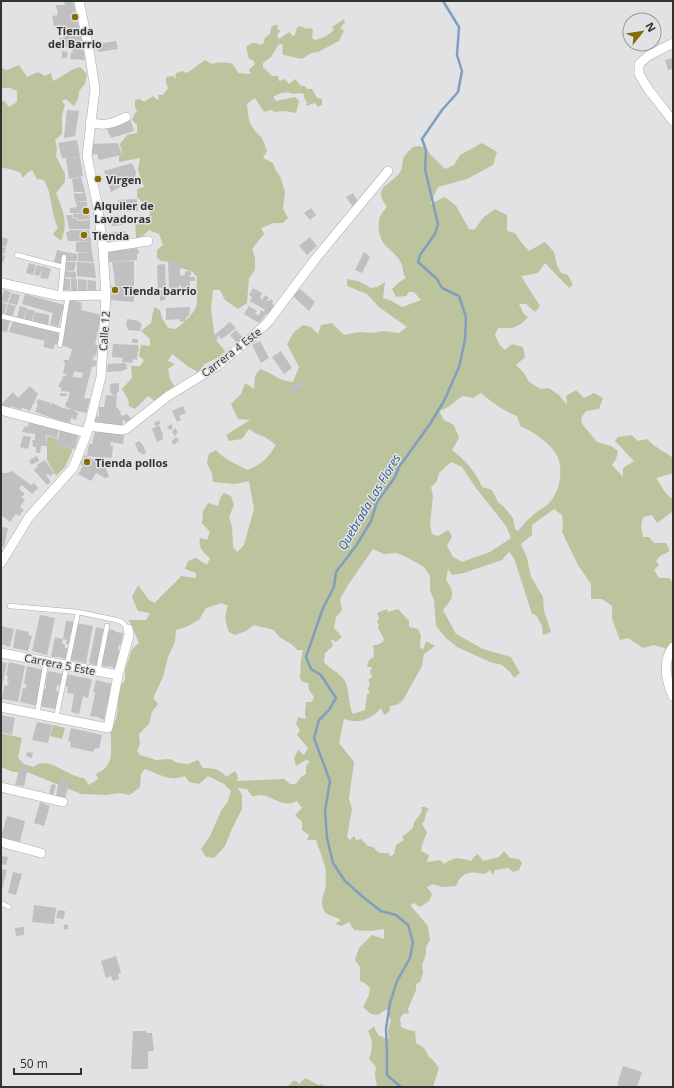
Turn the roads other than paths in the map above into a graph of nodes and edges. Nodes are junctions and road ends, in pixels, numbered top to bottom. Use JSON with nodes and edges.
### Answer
{"nodes":[{"id":1,"x":79,"y":1,"type":"edge"},
{"id":2,"x":673,"y":43,"type":"edge"},
{"id":3,"x":126,"y":117,"type":"dead end"},
{"id":4,"x":673,"y":121,"type":"edge"},
{"id":5,"x":90,"y":122,"type":"junction"},
{"id":6,"x":388,"y":171,"type":"dead end"},
{"id":7,"x":148,"y":241,"type":"dead end"},
{"id":8,"x":103,"y":248,"type":"junction"},
{"id":9,"x":17,"y":255,"type":"dead end"},
{"id":10,"x":64,"y":257,"type":"dead end"},
{"id":11,"x":63,"y":267,"type":"junction"},
{"id":12,"x":1,"y":283,"type":"edge"},
{"id":13,"x":64,"y":295,"type":"junction"},
{"id":14,"x":106,"y":295,"type":"junction"},
{"id":15,"x":1,"y":316,"type":"edge"},
{"id":16,"x":62,"y":331,"type":"junction"},
{"id":17,"x":60,"y":345,"type":"dead end"},
{"id":18,"x":1,"y":410,"type":"edge"},
{"id":19,"x":87,"y":430,"type":"junction"},
{"id":20,"x":1,"y":563,"type":"edge"},
{"id":21,"x":10,"y":606,"type":"dead end"},
{"id":22,"x":78,"y":612,"type":"junction"},
{"id":23,"x":106,"y":626,"type":"dead end"},
{"id":24,"x":128,"y":629,"type":"joint"},
{"id":25,"x":673,"y":648,"type":"edge"},
{"id":26,"x":1,"y":653,"type":"edge"},
{"id":27,"x":46,"y":662,"type":"junction"},
{"id":28,"x":67,"y":666,"type":"junction"},
{"id":29,"x":98,"y":672,"type":"junction"},
{"id":30,"x":118,"y":675,"type":"junction"},
{"id":31,"x":673,"y":696,"type":"edge"},
{"id":32,"x":1,"y":707,"type":"edge"},
{"id":33,"x":37,"y":714,"type":"junction"},
{"id":34,"x":56,"y":718,"type":"junction"},
{"id":35,"x":1,"y":787,"type":"edge"},
{"id":36,"x":63,"y":802,"type":"dead end"},
{"id":37,"x":1,"y":842,"type":"edge"},
{"id":38,"x":41,"y":853,"type":"dead end"},
{"id":39,"x":1,"y":903,"type":"edge"},
{"id":40,"x":9,"y":907,"type":"dead end"}],
"edges":[{"from":1,"to":5,"type":"street","name":"Calle 12"},
{"from":2,"to":4,"type":"street"},
{"from":3,"to":5,"type":"street"},
{"from":5,"to":8,"type":"street","name":"Calle 12"},
{"from":6,"to":19,"type":"street","name":"Carrera 4 Este"},
{"from":7,"to":8,"type":"street"},
{"from":8,"to":14,"type":"street","name":"Calle 12"},
{"from":9,"to":11,"type":"lane"},
{"from":10,"to":11,"type":"lane"},
{"from":11,"to":13,"type":"lane"},
{"from":12,"to":13,"type":"street"},
{"from":13,"to":14,"type":"street"},
{"from":13,"to":16,"type":"lane"},
{"from":14,"to":19,"type":"street","name":"Calle 12"},
{"from":15,"to":16,"type":"lane"},
{"from":16,"to":17,"type":"lane"},
{"from":18,"to":19,"type":"street","name":"Carrera 4 Este"},
{"from":19,"to":20,"type":"street","name":"Calle 12"},
{"from":21,"to":22,"type":"lane"},
{"from":22,"to":24,"type":"lane"},
{"from":22,"to":28,"type":"lane"},
{"from":23,"to":29,"type":"lane"},
{"from":24,"to":30,"type":"street"},
{"from":25,"to":31,"type":"street"},
{"from":26,"to":27,"type":"street","name":"Carrera 5 Este"},
{"from":27,"to":28,"type":"street","name":"Carrera 5 Este"},
{"from":27,"to":33,"type":"lane"},
{"from":28,"to":29,"type":"street","name":"Carrera 5 Este"},
{"from":28,"to":34,"type":"lane"},
{"from":29,"to":30,"type":"street","name":"Carrera 5 Este"},
{"from":30,"to":34,"type":"street"},
{"from":32,"to":33,"type":"street"},
{"from":33,"to":34,"type":"street"},
{"from":35,"to":36,"type":"street"},
{"from":37,"to":38,"type":"street"},
{"from":39,"to":40,"type":"lane"}]}
